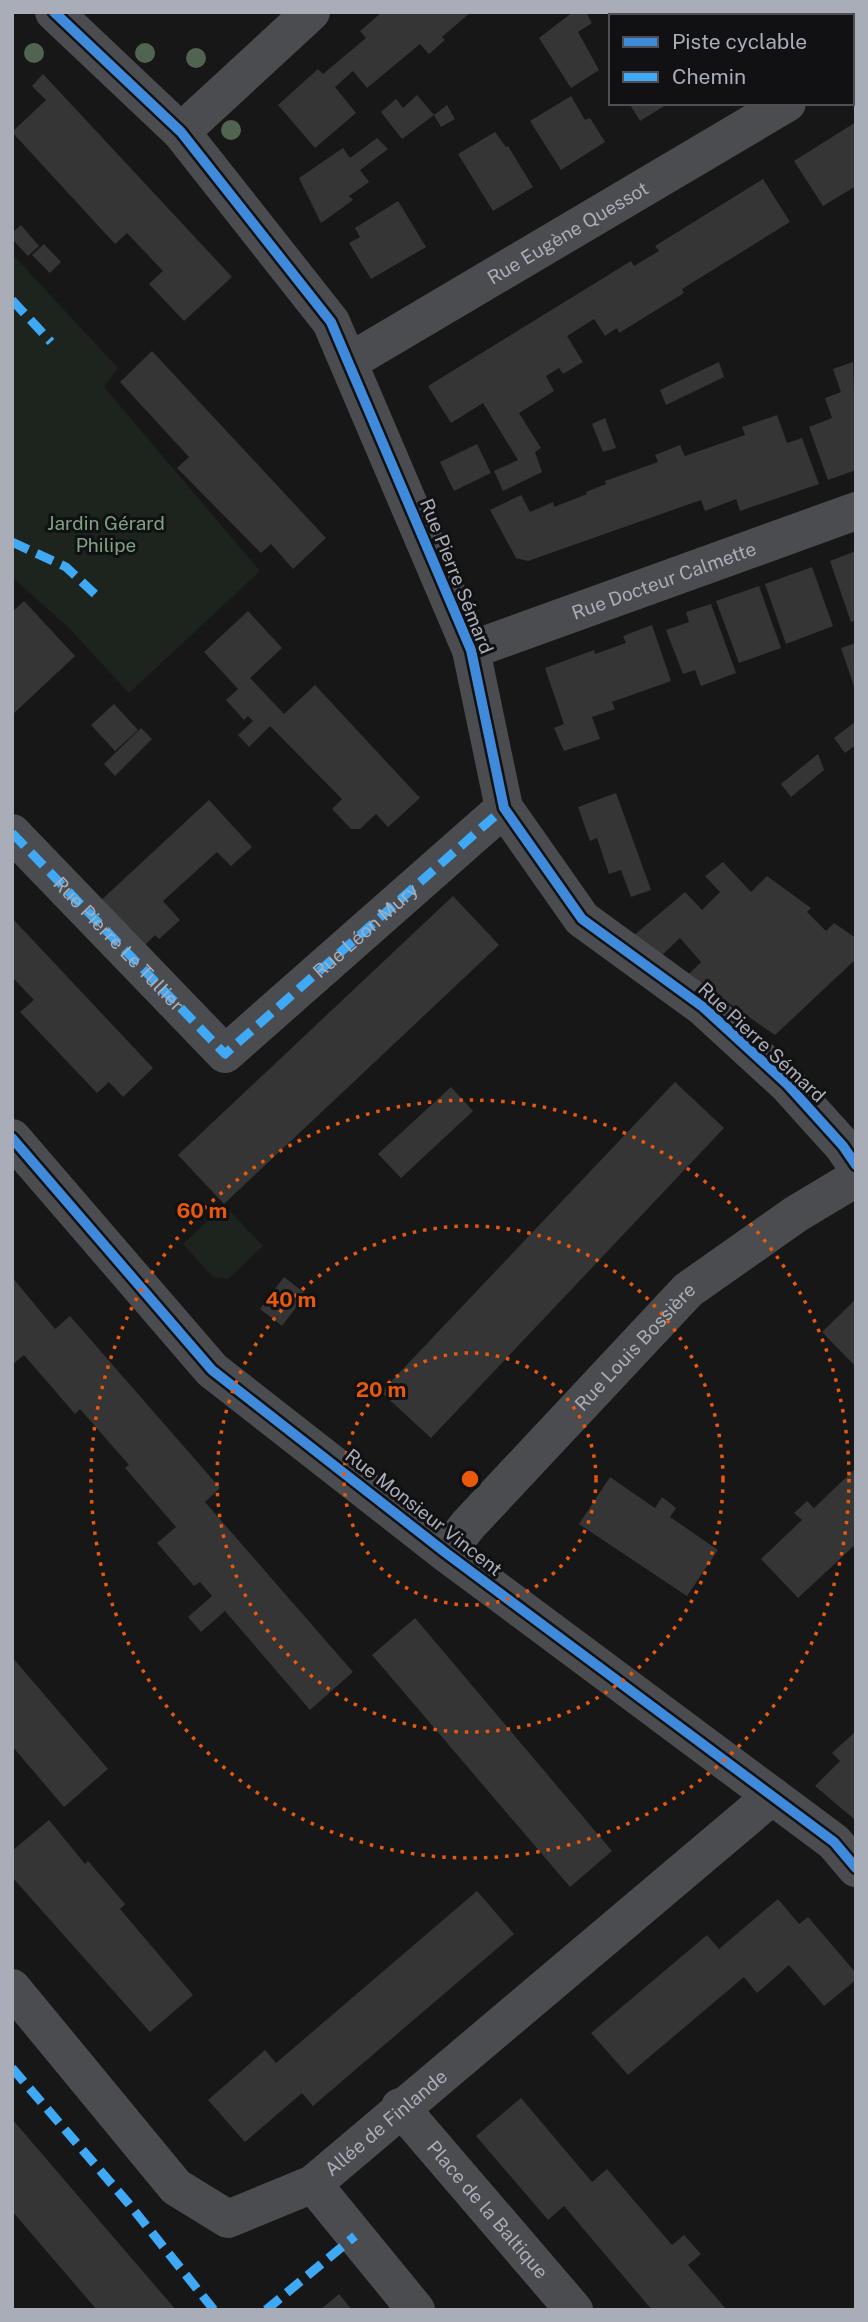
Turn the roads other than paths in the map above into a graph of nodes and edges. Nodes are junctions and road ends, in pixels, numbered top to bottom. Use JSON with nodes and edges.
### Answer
{"nodes":[{"id":1,"x":54,"y":12,"type":"edge"},
{"id":2,"x":311,"y":12,"type":"edge"},
{"id":3,"x":784,"y":105,"type":"edge"},
{"id":4,"x":181,"y":132,"type":"junction"},
{"id":5,"x":349,"y":362,"type":"junction"},
{"id":6,"x":856,"y":511,"type":"edge"},
{"id":7,"x":471,"y":650,"type":"junction"},
{"id":8,"x":504,"y":808,"type":"junction"},
{"id":9,"x":12,"y":834,"type":"edge"},
{"id":10,"x":225,"y":1054,"type":"joint"},
{"id":11,"x":12,"y":1138,"type":"edge"},
{"id":12,"x":856,"y":1165,"type":"edge"},
{"id":13,"x":856,"y":1178,"type":"edge"},
{"id":14,"x":446,"y":1553,"type":"junction"},
{"id":15,"x":772,"y":1796,"type":"junction"},
{"id":16,"x":856,"y":1868,"type":"edge"},
{"id":17,"x":12,"y":1988,"type":"edge"},
{"id":18,"x":400,"y":2107,"type":"junction"},
{"id":19,"x":313,"y":2184,"type":"junction"},
{"id":20,"x":416,"y":2310,"type":"edge"},
{"id":21,"x":574,"y":2310,"type":"edge"}],
"edges":[{"from":1,"to":4,"type":"street","name":"Rue Pierre Sémard"},
{"from":2,"to":4,"type":"street"},
{"from":3,"to":5,"type":"street","name":"Rue Eugène Quessot"},
{"from":4,"to":5,"type":"street","name":"Rue Pierre Sémard"},
{"from":5,"to":7,"type":"street","name":"Rue Pierre Sémard"},
{"from":6,"to":7,"type":"street","name":"Rue Docteur Calmette"},
{"from":7,"to":8,"type":"street","name":"Rue Pierre Sémard"},
{"from":8,"to":10,"type":"street","name":"Rue Léon Mury"},
{"from":8,"to":12,"type":"street","name":"Rue Pierre Sémard"},
{"from":9,"to":10,"type":"street","name":"Rue Pierre Le Tullier"},
{"from":11,"to":14,"type":"street","name":"Rue Monsieur Vincent"},
{"from":13,"to":14,"type":"street","name":"Rue Louis Bossière"},
{"from":14,"to":15,"type":"street","name":"Rue Monsieur Vincent"},
{"from":15,"to":16,"type":"street","name":"Rue Monsieur Vincent"},
{"from":15,"to":18,"type":"street","name":"Allée de Finlande"},
{"from":17,"to":19,"type":"street","name":"Allée de Finlande"},
{"from":18,"to":19,"type":"street","name":"Allée de Finlande"},
{"from":18,"to":21,"type":"street","name":"Place de la Baltique"},
{"from":19,"to":20,"type":"street"}]}
